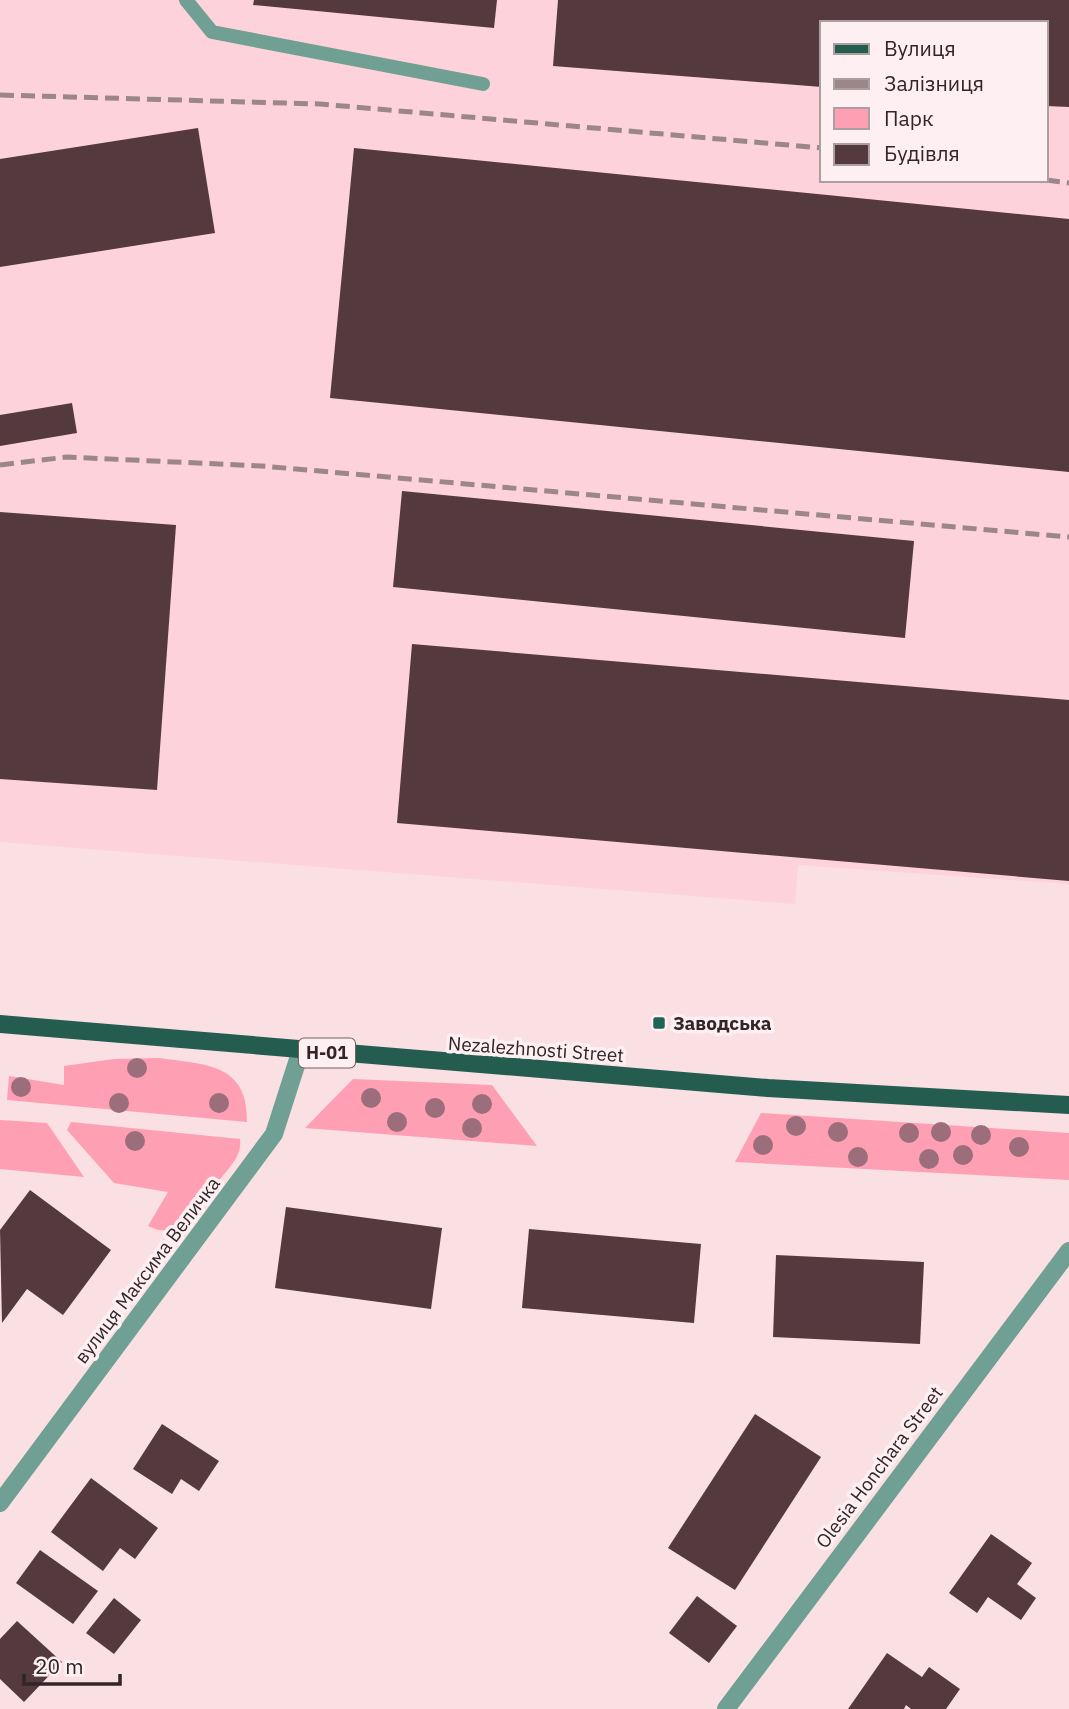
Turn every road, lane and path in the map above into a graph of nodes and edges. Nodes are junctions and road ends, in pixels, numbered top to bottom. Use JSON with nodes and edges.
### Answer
{"nodes":[{"id":1,"x":186,"y":0,"type":"edge"},
{"id":2,"x":483,"y":84,"type":"dead end"},
{"id":3,"x":0,"y":1024,"type":"edge"},
{"id":4,"x":301,"y":1050,"type":"junction"},
{"id":5,"x":1069,"y":1105,"type":"edge"},
{"id":6,"x":1069,"y":1251,"type":"edge"},
{"id":7,"x":0,"y":1503,"type":"edge"},
{"id":8,"x":726,"y":1709,"type":"edge"}],
"edges":[{"from":1,"to":2,"type":"lane"},
{"from":3,"to":4,"type":"main road","name":"Nezalezhnosti Street","number":"Н-01"},
{"from":4,"to":5,"type":"main road","name":"Nezalezhnosti Street","number":"Н-01"},
{"from":4,"to":7,"type":"street","name":"вулиця Максима Величка"},
{"from":6,"to":8,"type":"street","name":"Olesia Honchara Street"}]}
